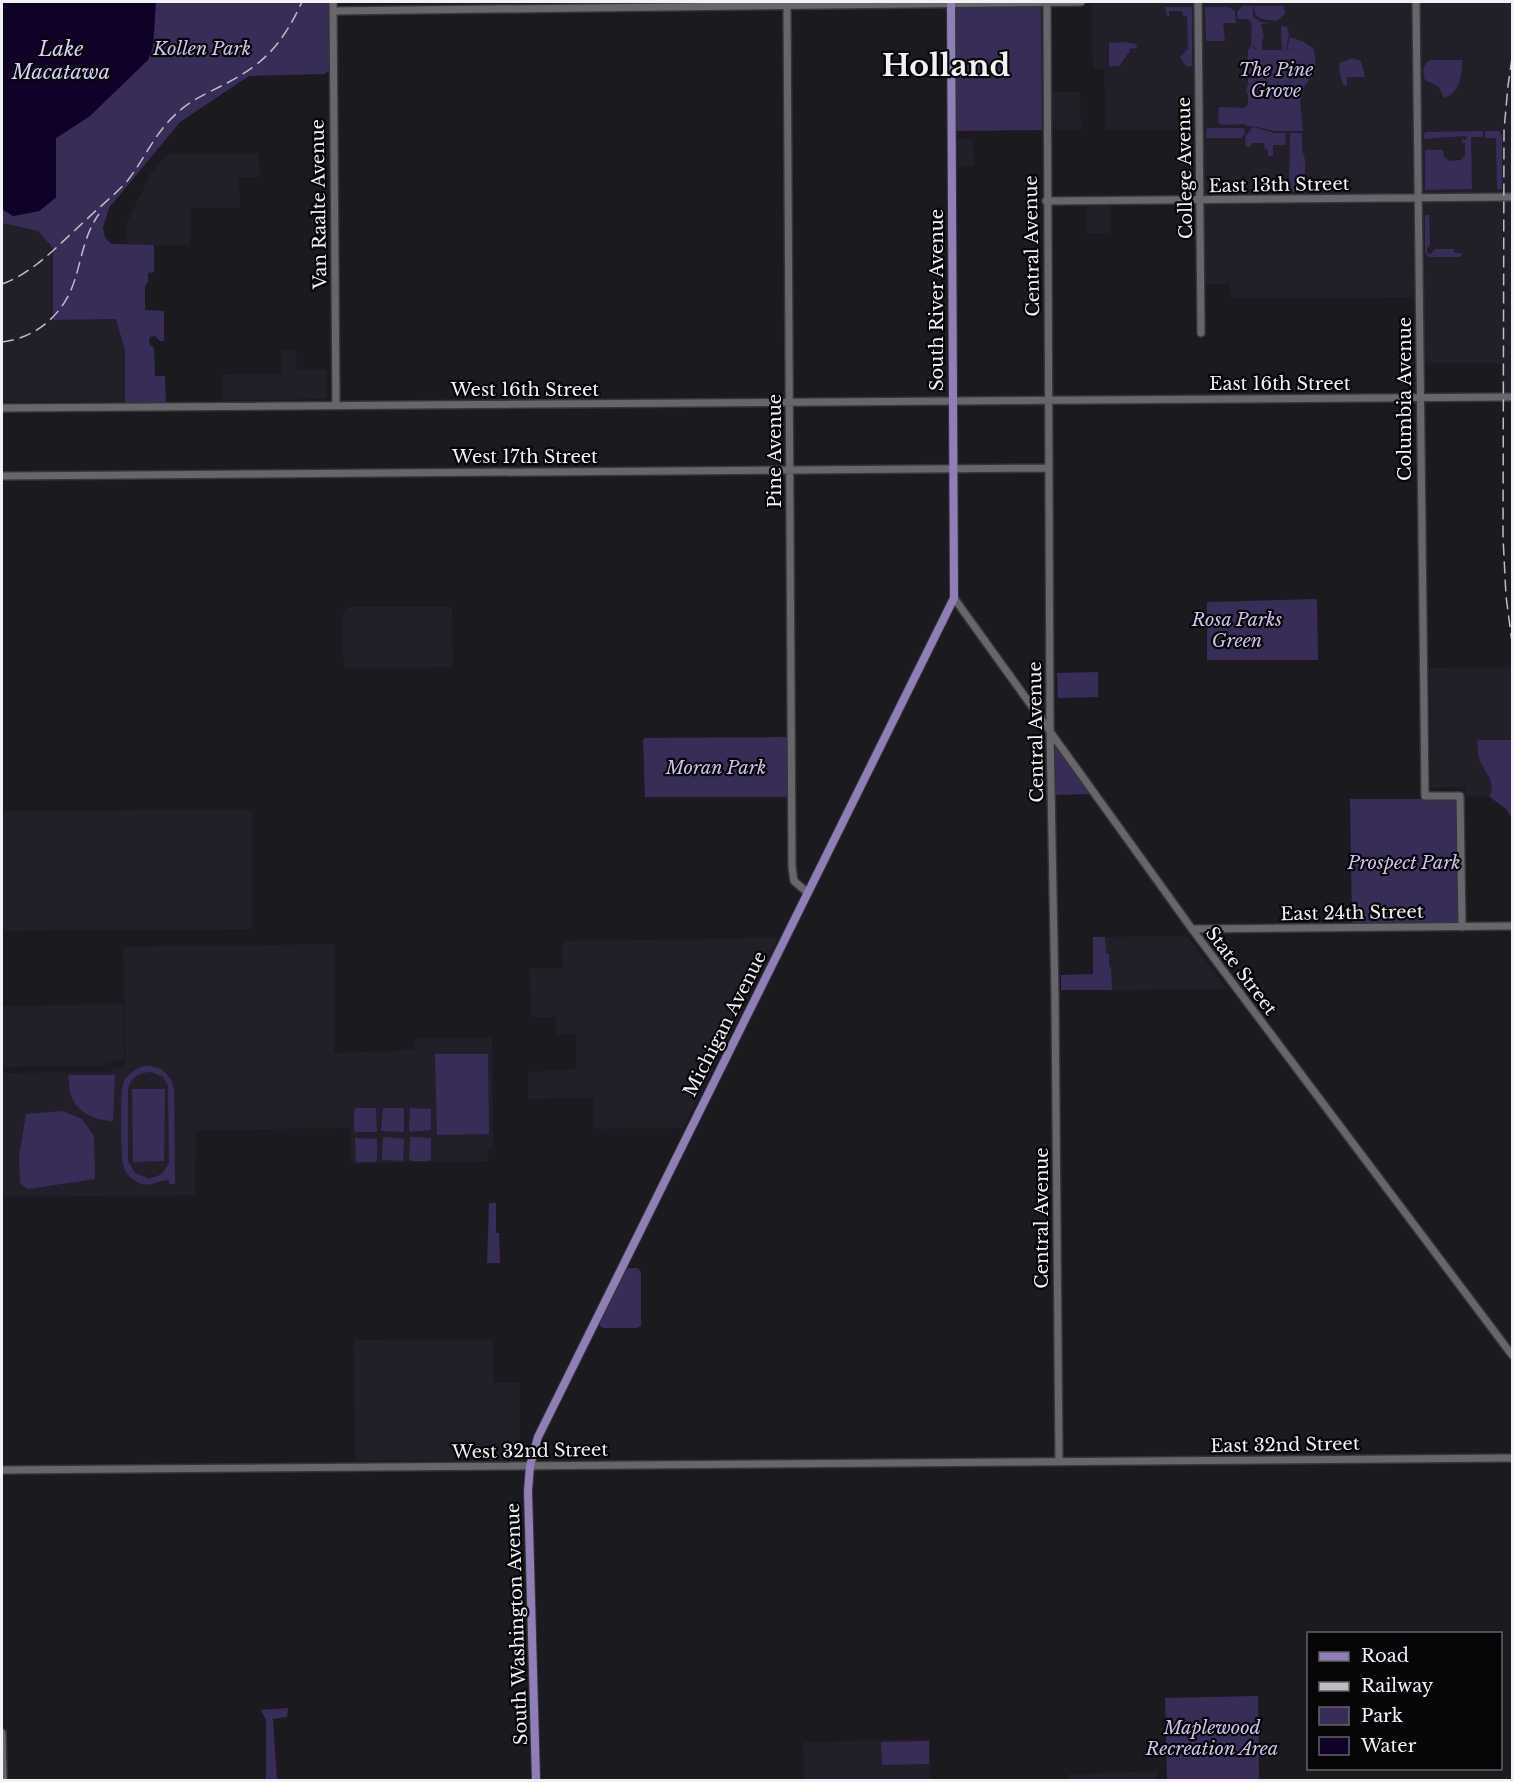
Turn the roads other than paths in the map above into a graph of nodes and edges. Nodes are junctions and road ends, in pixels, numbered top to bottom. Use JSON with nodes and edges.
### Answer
{"nodes":[{"id":1,"x":333,"y":2,"type":"edge"},
{"id":2,"x":951,"y":2,"type":"edge"},
{"id":3,"x":1047,"y":2,"type":"edge"},
{"id":4,"x":1081,"y":2,"type":"edge"},
{"id":5,"x":1198,"y":2,"type":"edge"},
{"id":6,"x":1416,"y":2,"type":"edge"},
{"id":7,"x":787,"y":3,"type":"edge"},
{"id":8,"x":333,"y":11,"type":"junction"},
{"id":9,"x":1512,"y":196,"type":"edge"},
{"id":10,"x":1419,"y":197,"type":"junction"},
{"id":11,"x":1046,"y":201,"type":"junction"},
{"id":12,"x":1200,"y":201,"type":"junction"},
{"id":13,"x":1201,"y":333,"type":"dead end"},
{"id":14,"x":1512,"y":397,"type":"edge"},
{"id":15,"x":1420,"y":398,"type":"junction"},
{"id":16,"x":1048,"y":401,"type":"junction"},
{"id":17,"x":952,"y":402,"type":"junction"},
{"id":18,"x":790,"y":403,"type":"junction"},
{"id":19,"x":336,"y":406,"type":"junction"},
{"id":20,"x":2,"y":408,"type":"edge"},
{"id":21,"x":1049,"y":468,"type":"junction"},
{"id":22,"x":953,"y":469,"type":"junction"},
{"id":23,"x":790,"y":470,"type":"junction"},
{"id":24,"x":2,"y":476,"type":"edge"},
{"id":25,"x":954,"y":598,"type":"junction"},
{"id":26,"x":1050,"y":733,"type":"junction"},
{"id":27,"x":808,"y":893,"type":"junction"},
{"id":28,"x":1512,"y":926,"type":"edge"},
{"id":29,"x":1462,"y":927,"type":"junction"},
{"id":30,"x":1191,"y":929,"type":"junction"},
{"id":31,"x":1512,"y":1355,"type":"edge"},
{"id":32,"x":1512,"y":1458,"type":"edge"},
{"id":33,"x":1059,"y":1462,"type":"junction"},
{"id":34,"x":530,"y":1466,"type":"junction"},
{"id":35,"x":2,"y":1470,"type":"edge"},
{"id":36,"x":2,"y":1733,"type":"edge"},
{"id":37,"x":3,"y":1780,"type":"edge"},
{"id":38,"x":536,"y":1780,"type":"edge"}],
"edges":[{"from":1,"to":8,"type":"street","name":"Van Raalte Avenue"},
{"from":2,"to":3,"type":"street"},
{"from":2,"to":7,"type":"street"},
{"from":2,"to":17,"type":"main road","name":"South River Avenue"},
{"from":3,"to":4,"type":"street"},
{"from":3,"to":11,"type":"street","name":"Central Avenue"},
{"from":5,"to":12,"type":"street","name":"College Avenue"},
{"from":6,"to":10,"type":"street","name":"Columbia Avenue"},
{"from":7,"to":8,"type":"street"},
{"from":7,"to":18,"type":"street","name":"Pine Avenue"},
{"from":8,"to":19,"type":"street","name":"Van Raalte Avenue"},
{"from":9,"to":10,"type":"street","name":"East 13th Street"},
{"from":10,"to":12,"type":"street","name":"East 13th Street"},
{"from":10,"to":15,"type":"street","name":"Columbia Avenue"},
{"from":11,"to":12,"type":"street","name":"East 13th Street"},
{"from":11,"to":16,"type":"street","name":"Central Avenue"},
{"from":12,"to":13,"type":"street","name":"College Avenue"},
{"from":14,"to":15,"type":"street","name":"East 16th Street"},
{"from":15,"to":16,"type":"street","name":"East 16th Street"},
{"from":15,"to":29,"type":"street","name":"Columbia Avenue"},
{"from":16,"to":17,"type":"street","name":"West 16th Street"},
{"from":16,"to":21,"type":"street","name":"Central Avenue"},
{"from":17,"to":18,"type":"street","name":"West 16th Street"},
{"from":17,"to":22,"type":"main road","name":"South River Avenue"},
{"from":18,"to":19,"type":"street","name":"West 16th Street"},
{"from":18,"to":23,"type":"street","name":"Pine Avenue"},
{"from":19,"to":20,"type":"street","name":"West 16th Street"},
{"from":21,"to":22,"type":"street","name":"West 17th Street"},
{"from":21,"to":26,"type":"street","name":"Central Avenue"},
{"from":22,"to":23,"type":"street","name":"West 17th Street"},
{"from":22,"to":25,"type":"main road","name":"South River Avenue"},
{"from":23,"to":24,"type":"street","name":"West 17th Street"},
{"from":23,"to":27,"type":"street","name":"Pine Avenue"},
{"from":25,"to":26,"type":"street","name":"State Street"},
{"from":25,"to":27,"type":"main road","name":"Michigan Avenue"},
{"from":26,"to":30,"type":"street","name":"State Street"},
{"from":26,"to":33,"type":"street","name":"Central Avenue"},
{"from":27,"to":34,"type":"main road","name":"Michigan Avenue"},
{"from":28,"to":29,"type":"street","name":"East 24th Street"},
{"from":29,"to":30,"type":"street","name":"East 24th Street"},
{"from":30,"to":31,"type":"street","name":"State Street"},
{"from":32,"to":33,"type":"street","name":"East 32nd Street"},
{"from":33,"to":34,"type":"street","name":"West 32nd Street"},
{"from":34,"to":35,"type":"street","name":"West 32nd Street"},
{"from":34,"to":38,"type":"main road","name":"South Washington Avenue"},
{"from":36,"to":37,"type":"street"}]}
